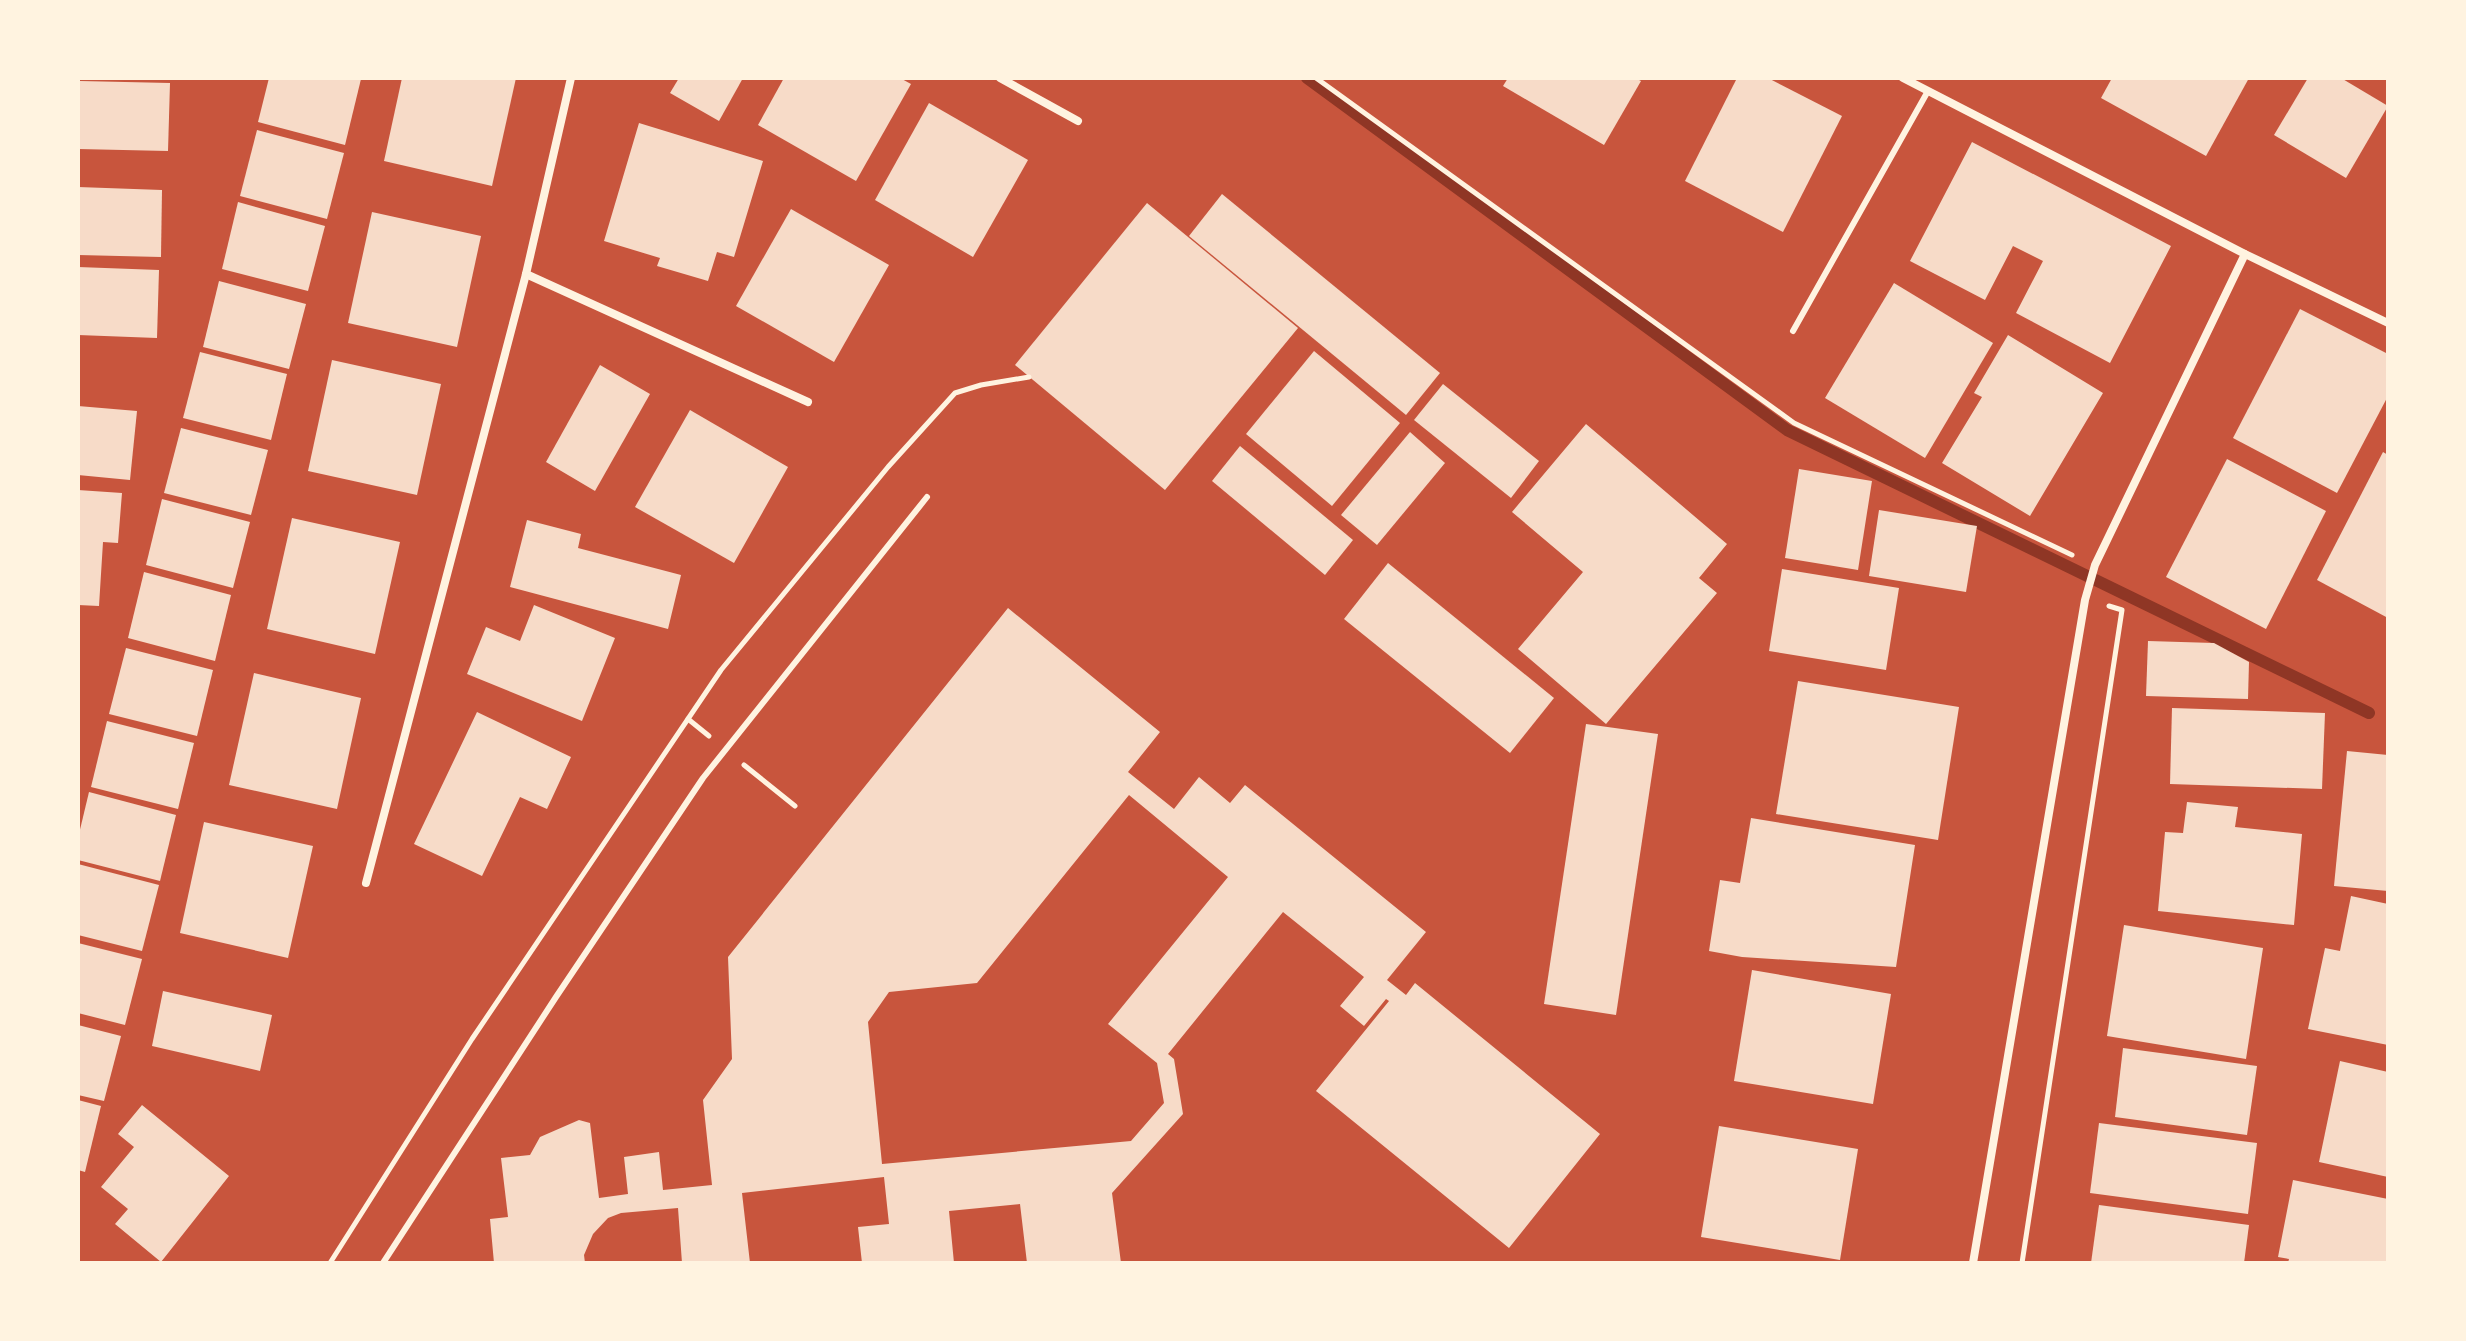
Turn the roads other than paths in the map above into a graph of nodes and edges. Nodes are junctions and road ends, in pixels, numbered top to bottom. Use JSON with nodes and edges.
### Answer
{"nodes":[{"id":1,"x":571,"y":78,"type":"edge"},
{"id":2,"x":1000,"y":78,"type":"edge"},
{"id":3,"x":1903,"y":78,"type":"edge"},
{"id":4,"x":1928,"y":91,"type":"junction"},
{"id":5,"x":1078,"y":121,"type":"dead end"},
{"id":6,"x":2245,"y":254,"type":"junction"},
{"id":7,"x":526,"y":274,"type":"junction"},
{"id":8,"x":2388,"y":323,"type":"edge"},
{"id":9,"x":1793,"y":331,"type":"dead end"},
{"id":10,"x":808,"y":402,"type":"dead end"},
{"id":11,"x":927,"y":497,"type":"dead end"},
{"id":12,"x":366,"y":883,"type":"dead end"},
{"id":13,"x":383,"y":1263,"type":"edge"},
{"id":14,"x":1973,"y":1263,"type":"edge"}],
"edges":[{"from":1,"to":7,"type":"street"},
{"from":2,"to":5,"type":"street"},
{"from":3,"to":4,"type":"street"},
{"from":4,"to":6,"type":"street"},
{"from":4,"to":9,"type":"lane"},
{"from":6,"to":8,"type":"street"},
{"from":6,"to":14,"type":"street"},
{"from":7,"to":10,"type":"street"},
{"from":7,"to":12,"type":"street"},
{"from":11,"to":13,"type":"lane"}]}
